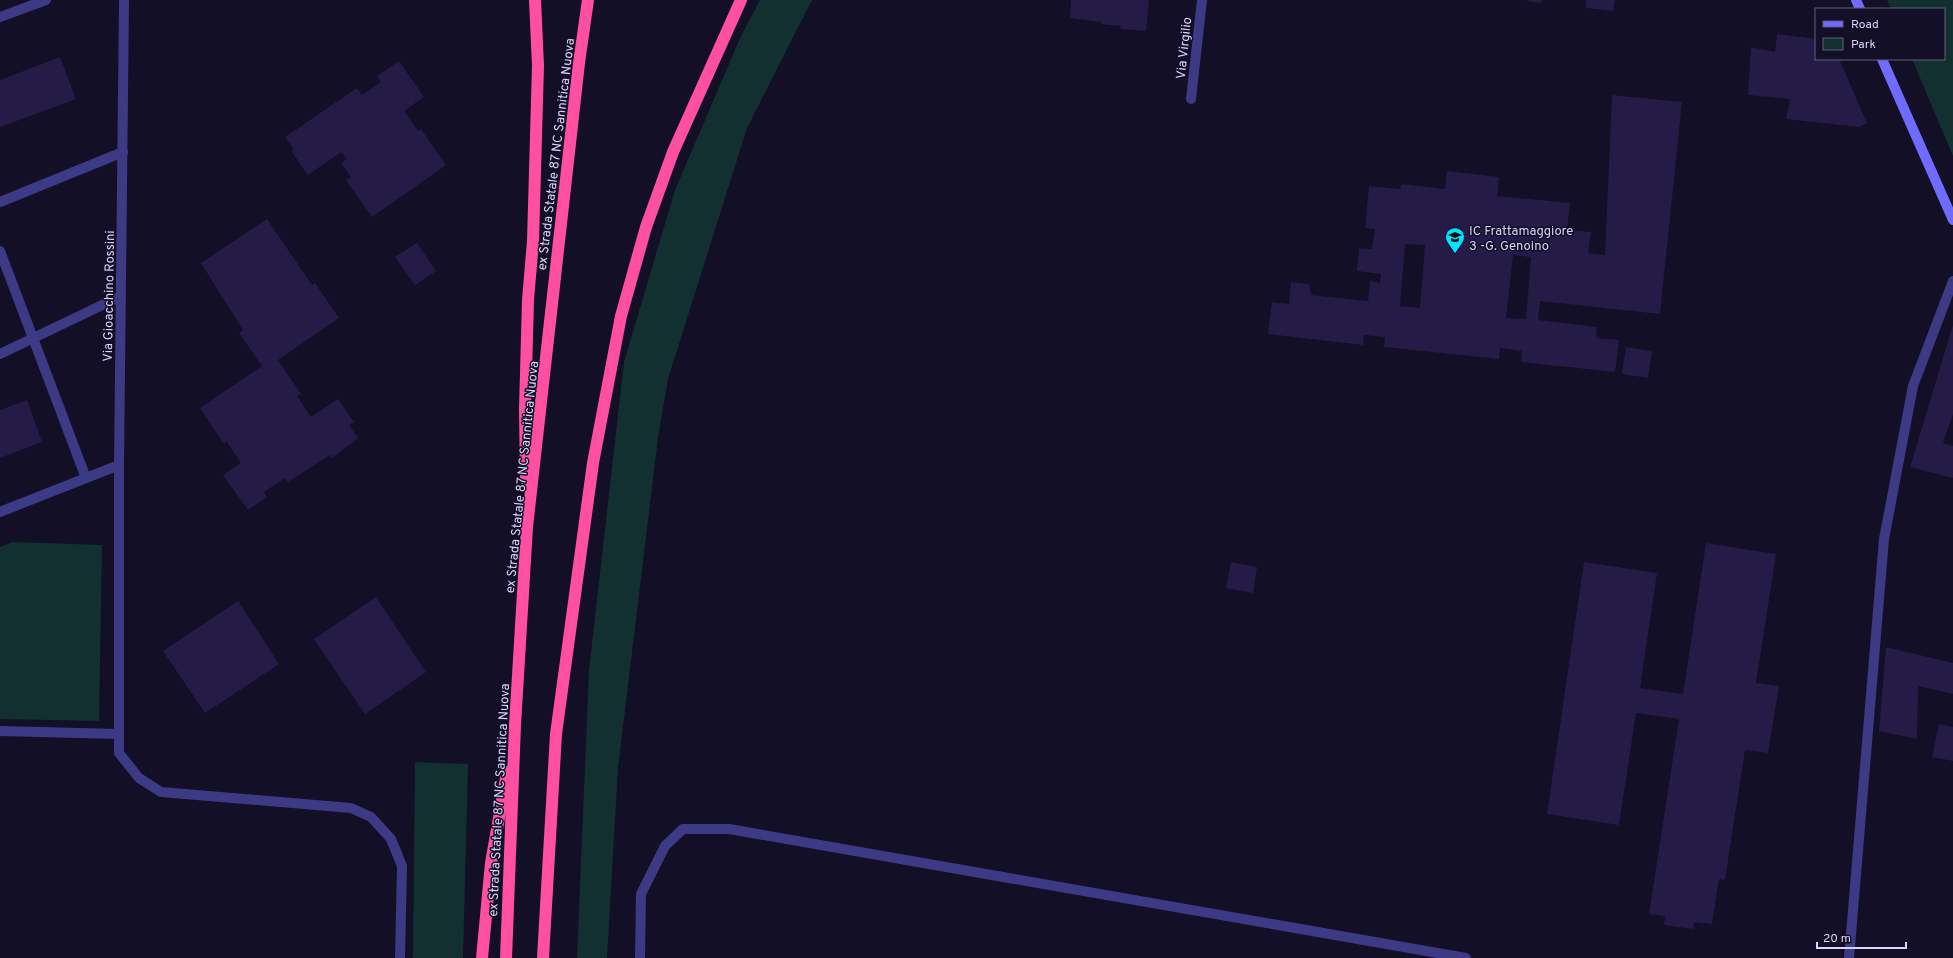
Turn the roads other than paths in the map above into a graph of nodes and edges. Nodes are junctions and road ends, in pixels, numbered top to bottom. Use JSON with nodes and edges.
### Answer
{"nodes":[{"id":1,"x":46,"y":0,"type":"edge"},
{"id":2,"x":124,"y":0,"type":"edge"},
{"id":3,"x":535,"y":0,"type":"edge"},
{"id":4,"x":588,"y":0,"type":"edge"},
{"id":5,"x":741,"y":0,"type":"edge"},
{"id":6,"x":1202,"y":0,"type":"edge"},
{"id":7,"x":0,"y":17,"type":"edge"},
{"id":8,"x":1882,"y":60,"type":"edge"},
{"id":9,"x":1191,"y":99,"type":"dead end"},
{"id":10,"x":122,"y":152,"type":"junction"},
{"id":11,"x":0,"y":202,"type":"edge"},
{"id":12,"x":1953,"y":220,"type":"edge"},
{"id":13,"x":0,"y":251,"type":"edge"},
{"id":14,"x":1953,"y":282,"type":"edge"},
{"id":15,"x":121,"y":296,"type":"junction"},
{"id":16,"x":33,"y":338,"type":"junction"},
{"id":17,"x":0,"y":354,"type":"edge"},
{"id":18,"x":119,"y":465,"type":"junction"},
{"id":19,"x":86,"y":478,"type":"junction"},
{"id":20,"x":0,"y":512,"type":"edge"},
{"id":21,"x":527,"y":528,"type":"junction"},
{"id":22,"x":515,"y":725,"type":"junction"},
{"id":23,"x":0,"y":731,"type":"edge"},
{"id":24,"x":119,"y":734,"type":"junction"},
{"id":25,"x":544,"y":936,"type":"junction"},
{"id":26,"x":400,"y":958,"type":"edge"},
{"id":27,"x":482,"y":958,"type":"edge"},
{"id":28,"x":506,"y":958,"type":"edge"},
{"id":29,"x":543,"y":958,"type":"edge"},
{"id":30,"x":547,"y":958,"type":"edge"},
{"id":31,"x":640,"y":958,"type":"edge"},
{"id":32,"x":1466,"y":958,"type":"edge"},
{"id":33,"x":1849,"y":958,"type":"edge"}],
"edges":[{"from":1,"to":7,"type":"street"},
{"from":2,"to":10,"type":"street","name":"Via Gioacchino Rossini"},
{"from":3,"to":21,"type":"highway"},
{"from":4,"to":21,"type":"highway","name":"ex Strada Statale 87 NC Sannitica Nuova"},
{"from":5,"to":25,"type":"highway"},
{"from":6,"to":9,"type":"street","name":"Via Virgilio"},
{"from":8,"to":12,"type":"street"},
{"from":10,"to":11,"type":"street"},
{"from":10,"to":15,"type":"street","name":"Via Gioacchino Rossini"},
{"from":13,"to":16,"type":"street"},
{"from":14,"to":33,"type":"street"},
{"from":15,"to":16,"type":"street"},
{"from":15,"to":18,"type":"street","name":"Via Gioacchino Rossini"},
{"from":16,"to":17,"type":"street"},
{"from":16,"to":19,"type":"street"},
{"from":18,"to":19,"type":"street"},
{"from":18,"to":24,"type":"street","name":"Via Gioacchino Rossini"},
{"from":19,"to":20,"type":"street"},
{"from":21,"to":22,"type":"highway","name":"ex Strada Statale 87 NC Sannitica Nuova"},
{"from":22,"to":27,"type":"highway"},
{"from":22,"to":28,"type":"highway","name":"ex Strada Statale 87 NC Sannitica Nuova"},
{"from":23,"to":24,"type":"street"},
{"from":24,"to":26,"type":"street","name":"Via Gioacchino Rossini"},
{"from":25,"to":29,"type":"highway"},
{"from":25,"to":30,"type":"highway"},
{"from":31,"to":32,"type":"street"}]}
